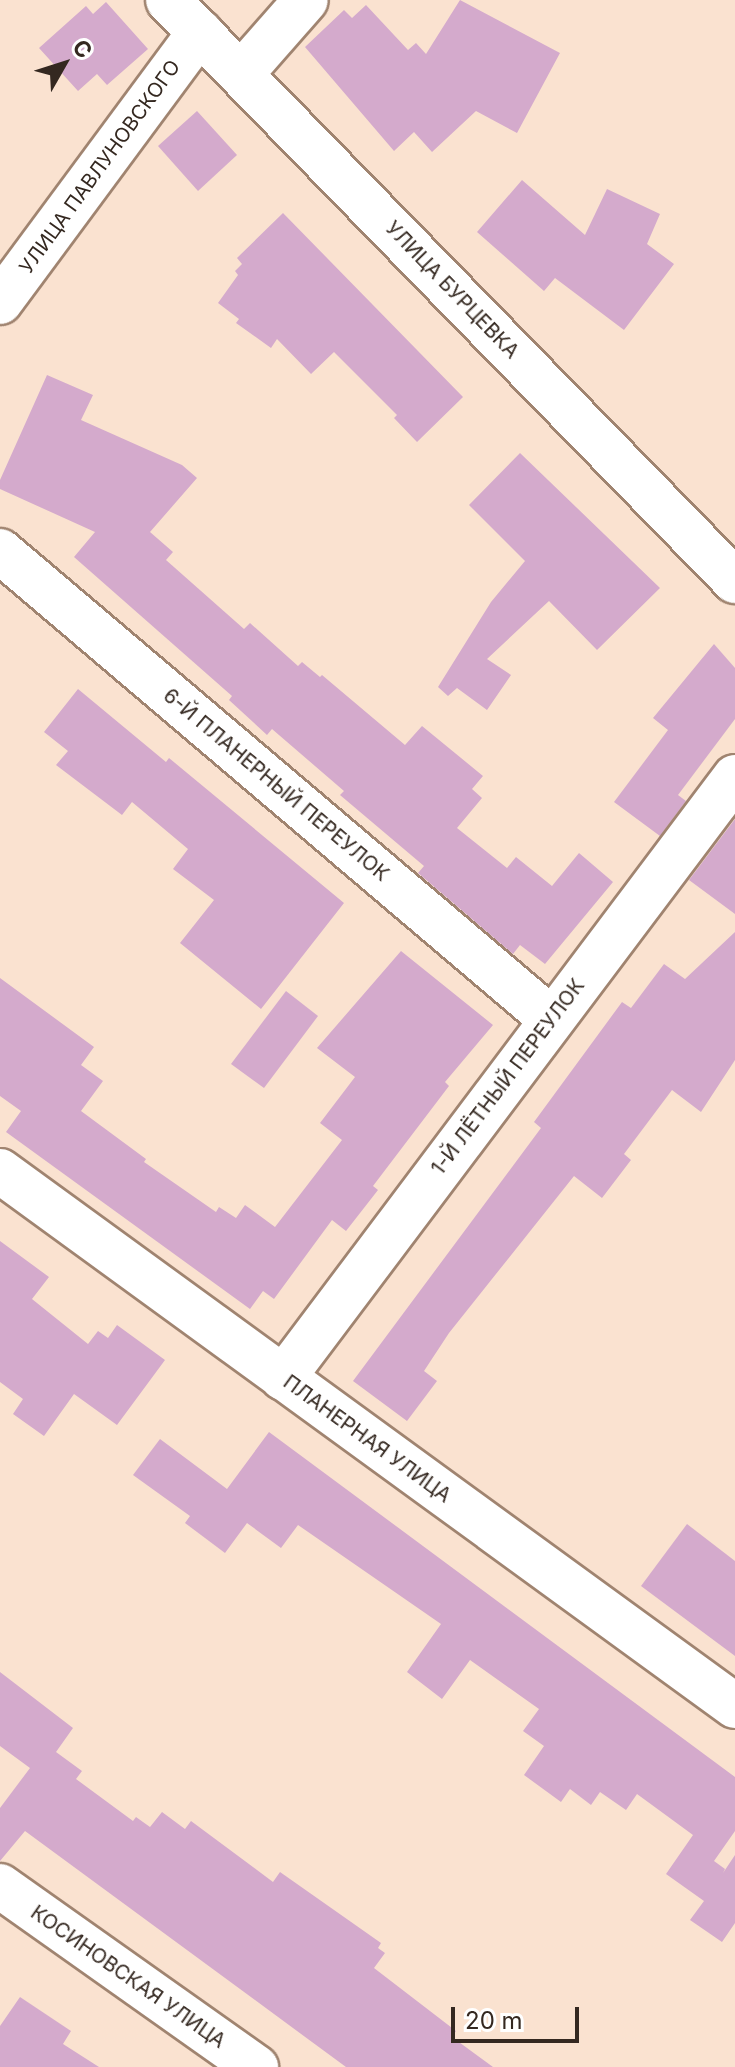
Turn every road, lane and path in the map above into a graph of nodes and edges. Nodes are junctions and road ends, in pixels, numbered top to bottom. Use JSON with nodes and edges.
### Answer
{"nodes":[{"id":1,"x":168,"y":0,"type":"edge"},
{"id":2,"x":306,"y":0,"type":"edge"},
{"id":3,"x":200,"y":32,"type":"junction"},
{"id":4,"x":241,"y":74,"type":"junction"},
{"id":5,"x":0,"y":302,"type":"edge"},
{"id":6,"x":0,"y":551,"type":"edge"},
{"id":7,"x":735,"y":581,"type":"edge"},
{"id":8,"x":735,"y":777,"type":"edge"},
{"id":9,"x":551,"y":1019,"type":"junction"},
{"id":10,"x":0,"y":1171,"type":"edge"},
{"id":11,"x":283,"y":1378,"type":"junction"},
{"id":12,"x":735,"y":1706,"type":"edge"},
{"id":13,"x":0,"y":1886,"type":"edge"},
{"id":14,"x":256,"y":2067,"type":"edge"}],
"edges":[{"from":1,"to":3,"type":"street","name":"УЛИЦА БУРЦЕВКА"},
{"from":2,"to":4,"type":"street"},
{"from":3,"to":4,"type":"street","name":"УЛИЦА БУРЦЕВКА"},
{"from":3,"to":5,"type":"street","name":"УЛИЦА ПАВЛУНОВСКОГО"},
{"from":4,"to":7,"type":"street","name":"УЛИЦА БУРЦЕВКА"},
{"from":6,"to":9,"type":"street","name":"6-Й ПЛАНЕРНЫЙ ПЕРЕУЛОК"},
{"from":8,"to":9,"type":"street","name":"1-Й ЛЁТНЫЙ ПЕРЕУЛОК"},
{"from":9,"to":11,"type":"street","name":"1-Й ЛЁТНЫЙ ПЕРЕУЛОК"},
{"from":10,"to":11,"type":"street","name":"ПЛАНЕРНАЯ УЛИЦА"},
{"from":11,"to":12,"type":"street","name":"ПЛАНЕРНАЯ УЛИЦА"},
{"from":13,"to":14,"type":"street","name":"КОСИНОВСКАЯ УЛИЦА"}]}
